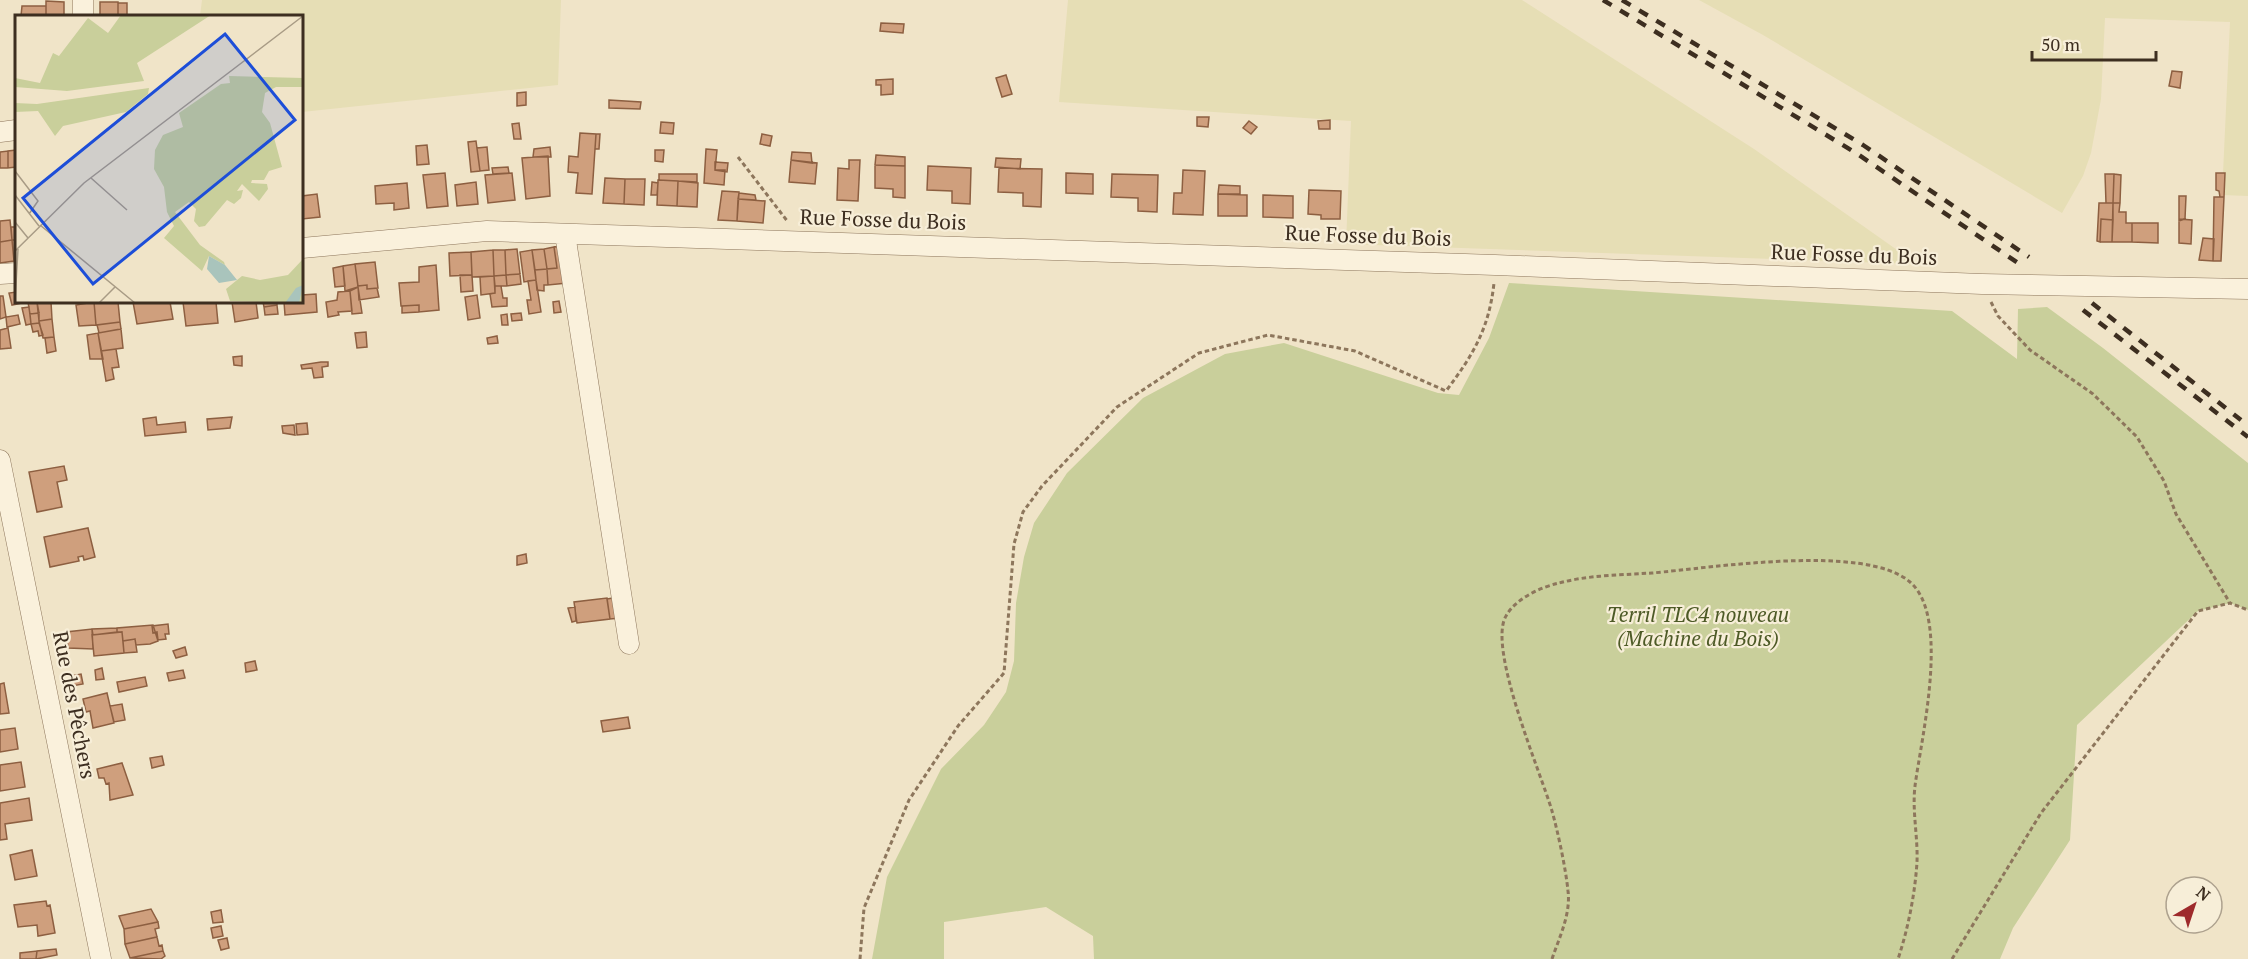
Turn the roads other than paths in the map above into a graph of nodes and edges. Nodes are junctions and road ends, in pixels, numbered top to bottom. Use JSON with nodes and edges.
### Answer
{"nodes":[{"id":1,"x":15,"y":130,"type":"edge"},
{"id":2,"x":0,"y":132,"type":"edge"},
{"id":3,"x":565,"y":234,"type":"junction"},
{"id":4,"x":303,"y":248,"type":"edge"},
{"id":5,"x":15,"y":273,"type":"edge"},
{"id":6,"x":0,"y":274,"type":"edge"},
{"id":7,"x":2248,"y":289,"type":"edge"},
{"id":8,"x":0,"y":460,"type":"edge"},
{"id":9,"x":629,"y":644,"type":"dead end"},
{"id":10,"x":101,"y":959,"type":"edge"}],
"edges":[{"from":1,"to":2,"type":"street"},
{"from":3,"to":4,"type":"street","name":"Rue Fosse du Bois"},
{"from":3,"to":7,"type":"street","name":"Rue Fosse du Bois"},
{"from":3,"to":9,"type":"street"},
{"from":5,"to":6,"type":"street"},
{"from":8,"to":10,"type":"street","name":"Rue des Pêchers"}]}
